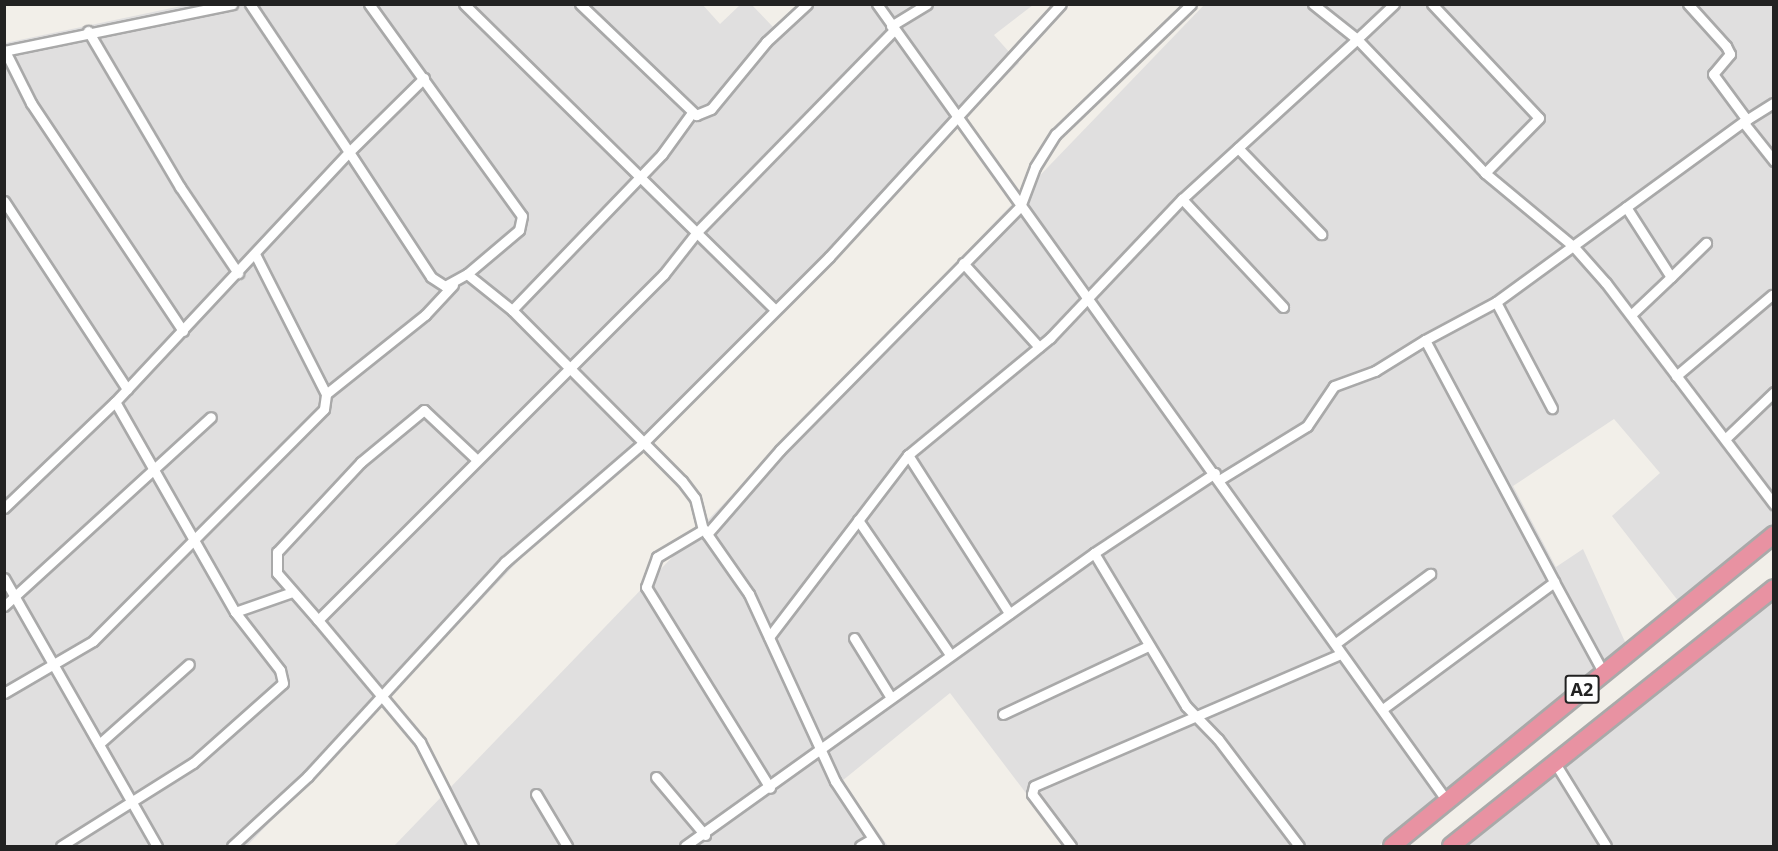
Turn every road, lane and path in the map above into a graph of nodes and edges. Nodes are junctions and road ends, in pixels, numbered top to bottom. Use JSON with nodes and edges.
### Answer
{"nodes":[{"id":1,"x":232,"y":4,"type":"edge"},
{"id":2,"x":250,"y":4,"type":"edge"},
{"id":3,"x":369,"y":4,"type":"edge"},
{"id":4,"x":464,"y":4,"type":"edge"},
{"id":5,"x":580,"y":4,"type":"edge"},
{"id":6,"x":807,"y":4,"type":"edge"},
{"id":7,"x":877,"y":4,"type":"edge"},
{"id":8,"x":927,"y":4,"type":"edge"},
{"id":9,"x":1061,"y":4,"type":"edge"},
{"id":10,"x":1191,"y":4,"type":"edge"},
{"id":11,"x":1313,"y":4,"type":"edge"},
{"id":12,"x":1394,"y":4,"type":"edge"},
{"id":13,"x":1432,"y":4,"type":"edge"},
{"id":14,"x":1688,"y":4,"type":"edge"},
{"id":15,"x":893,"y":28,"type":"junction"},
{"id":16,"x":88,"y":31,"type":"junction"},
{"id":17,"x":1357,"y":39,"type":"junction"},
{"id":18,"x":5,"y":51,"type":"edge"},
{"id":19,"x":424,"y":78,"type":"junction"},
{"id":20,"x":1773,"y":103,"type":"edge"},
{"id":21,"x":958,"y":112,"type":"junction"},
{"id":22,"x":691,"y":114,"type":"junction"},
{"id":23,"x":1745,"y":121,"type":"junction"},
{"id":24,"x":1238,"y":148,"type":"junction"},
{"id":25,"x":349,"y":152,"type":"junction"},
{"id":26,"x":1773,"y":161,"type":"edge"},
{"id":27,"x":1485,"y":173,"type":"junction"},
{"id":28,"x":640,"y":177,"type":"junction"},
{"id":29,"x":1182,"y":200,"type":"junction"},
{"id":30,"x":4,"y":201,"type":"edge"},
{"id":31,"x":1020,"y":207,"type":"junction"},
{"id":32,"x":1626,"y":207,"type":"junction"},
{"id":33,"x":697,"y":232,"type":"junction"},
{"id":34,"x":1321,"y":234,"type":"dead end"},
{"id":35,"x":1706,"y":243,"type":"dead end"},
{"id":36,"x":1574,"y":247,"type":"junction"},
{"id":37,"x":255,"y":254,"type":"junction"},
{"id":38,"x":963,"y":263,"type":"junction"},
{"id":39,"x":238,"y":273,"type":"junction"},
{"id":40,"x":467,"y":274,"type":"junction"},
{"id":41,"x":1671,"y":278,"type":"junction"},
{"id":42,"x":456,"y":282,"type":"junction"},
{"id":43,"x":1772,"y":295,"type":"dead end"},
{"id":44,"x":1087,"y":298,"type":"junction"},
{"id":45,"x":1496,"y":302,"type":"junction"},
{"id":46,"x":1283,"y":307,"type":"dead end"},
{"id":47,"x":512,"y":310,"type":"junction"},
{"id":48,"x":776,"y":310,"type":"junction"},
{"id":49,"x":1631,"y":315,"type":"junction"},
{"id":50,"x":183,"y":332,"type":"junction"},
{"id":51,"x":1425,"y":340,"type":"junction"},
{"id":52,"x":1039,"y":347,"type":"junction"},
{"id":53,"x":570,"y":368,"type":"junction"},
{"id":54,"x":1676,"y":376,"type":"junction"},
{"id":55,"x":127,"y":389,"type":"junction"},
{"id":56,"x":1773,"y":393,"type":"edge"},
{"id":57,"x":326,"y":394,"type":"junction"},
{"id":58,"x":115,"y":402,"type":"junction"},
{"id":59,"x":1552,"y":408,"type":"dead end"},
{"id":60,"x":211,"y":417,"type":"dead end"},
{"id":61,"x":1725,"y":439,"type":"junction"},
{"id":62,"x":644,"y":442,"type":"junction"},
{"id":63,"x":908,"y":455,"type":"junction"},
{"id":64,"x":477,"y":460,"type":"junction"},
{"id":65,"x":153,"y":465,"type":"junction"},
{"id":66,"x":1217,"y":476,"type":"junction"},
{"id":67,"x":4,"y":495,"type":"edge"},
{"id":68,"x":1773,"y":504,"type":"edge"},
{"id":69,"x":8,"y":506,"type":"edge"},
{"id":70,"x":858,"y":520,"type":"junction"},
{"id":71,"x":705,"y":530,"type":"junction"},
{"id":72,"x":1773,"y":534,"type":"edge"},
{"id":73,"x":193,"y":540,"type":"junction"},
{"id":74,"x":1095,"y":553,"type":"junction"},
{"id":75,"x":1430,"y":574,"type":"dead end"},
{"id":76,"x":4,"y":578,"type":"edge"},
{"id":77,"x":1554,"y":582,"type":"junction"},
{"id":78,"x":1773,"y":588,"type":"edge"},
{"id":79,"x":292,"y":592,"type":"junction"},
{"id":80,"x":17,"y":598,"type":"junction"},
{"id":81,"x":4,"y":606,"type":"edge"},
{"id":82,"x":235,"y":612,"type":"junction"},
{"id":83,"x":1009,"y":613,"type":"junction"},
{"id":84,"x":318,"y":620,"type":"junction"},
{"id":85,"x":770,"y":637,"type":"junction"},
{"id":86,"x":854,"y":638,"type":"dead end"},
{"id":87,"x":1336,"y":643,"type":"junction"},
{"id":88,"x":1148,"y":646,"type":"junction"},
{"id":89,"x":949,"y":654,"type":"junction"},
{"id":90,"x":1341,"y":654,"type":"junction"},
{"id":91,"x":189,"y":664,"type":"dead end"},
{"id":92,"x":56,"y":665,"type":"junction"},
{"id":93,"x":1603,"y":672,"type":"junction"},
{"id":94,"x":4,"y":693,"type":"edge"},
{"id":95,"x":890,"y":696,"type":"junction"},
{"id":96,"x":379,"y":699,"type":"junction"},
{"id":97,"x":1384,"y":708,"type":"junction"},
{"id":98,"x":1003,"y":714,"type":"dead end"},
{"id":99,"x":1197,"y":717,"type":"junction"},
{"id":100,"x":99,"y":744,"type":"junction"},
{"id":101,"x":821,"y":750,"type":"junction"},
{"id":102,"x":1555,"y":763,"type":"junction"},
{"id":103,"x":656,"y":777,"type":"dead end"},
{"id":104,"x":770,"y":788,"type":"junction"},
{"id":105,"x":536,"y":794,"type":"dead end"},
{"id":106,"x":1447,"y":801,"type":"junction"},
{"id":107,"x":132,"y":805,"type":"junction"},
{"id":108,"x":705,"y":835,"type":"junction"},
{"id":109,"x":875,"y":843,"type":"edge"},
{"id":110,"x":61,"y":846,"type":"edge"},
{"id":111,"x":157,"y":846,"type":"edge"},
{"id":112,"x":232,"y":846,"type":"edge"},
{"id":113,"x":473,"y":846,"type":"edge"},
{"id":114,"x":567,"y":846,"type":"edge"},
{"id":115,"x":685,"y":846,"type":"edge"},
{"id":116,"x":860,"y":846,"type":"edge"},
{"id":117,"x":1071,"y":846,"type":"edge"},
{"id":118,"x":1299,"y":846,"type":"edge"},
{"id":119,"x":1392,"y":846,"type":"edge"},
{"id":120,"x":1450,"y":846,"type":"edge"},
{"id":121,"x":1606,"y":846,"type":"edge"}],
"edges":[{"from":1,"to":16,"type":"street"},
{"from":2,"to":25,"type":"street"},
{"from":3,"to":19,"type":"street"},
{"from":4,"to":28,"type":"street"},
{"from":5,"to":22,"type":"street"},
{"from":6,"to":22,"type":"street"},
{"from":7,"to":15,"type":"street"},
{"from":8,"to":15,"type":"street"},
{"from":9,"to":21,"type":"street"},
{"from":10,"to":31,"type":"street"},
{"from":11,"to":17,"type":"street"},
{"from":12,"to":17,"type":"street"},
{"from":13,"to":27,"type":"street"},
{"from":14,"to":23,"type":"street"},
{"from":15,"to":21,"type":"street"},
{"from":15,"to":33,"type":"street"},
{"from":16,"to":18,"type":"street"},
{"from":16,"to":39,"type":"street"},
{"from":17,"to":24,"type":"street"},
{"from":17,"to":27,"type":"street"},
{"from":18,"to":50,"type":"street"},
{"from":19,"to":25,"type":"street"},
{"from":19,"to":40,"type":"street"},
{"from":20,"to":23,"type":"street"},
{"from":21,"to":31,"type":"street"},
{"from":21,"to":48,"type":"street"},
{"from":22,"to":28,"type":"street"},
{"from":23,"to":26,"type":"street"},
{"from":23,"to":32,"type":"street"},
{"from":24,"to":29,"type":"street"},
{"from":24,"to":34,"type":"street"},
{"from":25,"to":37,"type":"street"},
{"from":25,"to":42,"type":"street"},
{"from":27,"to":36,"type":"street"},
{"from":28,"to":33,"type":"street"},
{"from":28,"to":47,"type":"street"},
{"from":29,"to":44,"type":"street"},
{"from":29,"to":46,"type":"street"},
{"from":30,"to":55,"type":"street"},
{"from":31,"to":38,"type":"street"},
{"from":31,"to":44,"type":"street"},
{"from":32,"to":36,"type":"street"},
{"from":32,"to":41,"type":"street"},
{"from":33,"to":48,"type":"street"},
{"from":33,"to":53,"type":"street"},
{"from":35,"to":41,"type":"street"},
{"from":36,"to":45,"type":"street"},
{"from":36,"to":49,"type":"street"},
{"from":37,"to":39,"type":"street"},
{"from":37,"to":57,"type":"street"},
{"from":38,"to":52,"type":"street"},
{"from":38,"to":71,"type":"street"},
{"from":39,"to":50,"type":"street"},
{"from":40,"to":42,"type":"street"},
{"from":40,"to":47,"type":"street"},
{"from":41,"to":49,"type":"street"},
{"from":42,"to":57,"type":"street"},
{"from":43,"to":54,"type":"street"},
{"from":44,"to":52,"type":"street"},
{"from":44,"to":66,"type":"street"},
{"from":45,"to":51,"type":"street"},
{"from":45,"to":59,"type":"street"},
{"from":47,"to":53,"type":"street"},
{"from":48,"to":62,"type":"street"},
{"from":49,"to":54,"type":"street"},
{"from":50,"to":55,"type":"street"},
{"from":51,"to":66,"type":"street"},
{"from":51,"to":77,"type":"street"},
{"from":52,"to":63,"type":"street"},
{"from":53,"to":62,"type":"street"},
{"from":53,"to":64,"type":"street"},
{"from":54,"to":61,"type":"street"},
{"from":55,"to":58,"type":"street"},
{"from":56,"to":61,"type":"street"},
{"from":57,"to":73,"type":"street"},
{"from":58,"to":65,"type":"street"},
{"from":58,"to":69,"type":"street"},
{"from":60,"to":65,"type":"street"},
{"from":61,"to":68,"type":"street"},
{"from":62,"to":71,"type":"street"},
{"from":62,"to":96,"type":"street"},
{"from":63,"to":70,"type":"street"},
{"from":63,"to":83,"type":"street"},
{"from":64,"to":79,"type":"street"},
{"from":64,"to":84,"type":"street"},
{"from":65,"to":73,"type":"street"},
{"from":65,"to":80,"type":"street"},
{"from":66,"to":74,"type":"street"},
{"from":66,"to":87,"type":"street"},
{"from":67,"to":69,"type":"street"},
{"from":70,"to":85,"type":"street"},
{"from":70,"to":89,"type":"street"},
{"from":71,"to":85,"type":"street"},
{"from":71,"to":104,"type":"street"},
{"from":72,"to":93,"type":"highway","number":"A2"},
{"from":73,"to":82,"type":"street"},
{"from":73,"to":92,"type":"street"},
{"from":74,"to":83,"type":"street"},
{"from":74,"to":88,"type":"street"},
{"from":75,"to":87,"type":"street"},
{"from":76,"to":80,"type":"street"},
{"from":77,"to":93,"type":"street"},
{"from":77,"to":97,"type":"street"},
{"from":78,"to":102,"type":"highway","number":"A2"},
{"from":79,"to":82,"type":"street"},
{"from":79,"to":84,"type":"street"},
{"from":80,"to":81,"type":"street"},
{"from":80,"to":92,"type":"street"},
{"from":82,"to":107,"type":"street"},
{"from":83,"to":89,"type":"street"},
{"from":84,"to":96,"type":"street"},
{"from":85,"to":101,"type":"street"},
{"from":86,"to":95,"type":"street"},
{"from":87,"to":90,"type":"street"},
{"from":88,"to":98,"type":"street"},
{"from":88,"to":99,"type":"street"},
{"from":89,"to":95,"type":"street"},
{"from":90,"to":97,"type":"street"},
{"from":90,"to":99,"type":"street"},
{"from":91,"to":100,"type":"street"},
{"from":92,"to":94,"type":"street"},
{"from":92,"to":100,"type":"street"},
{"from":93,"to":106,"type":"highway","number":"A2"},
{"from":95,"to":101,"type":"street"},
{"from":96,"to":112,"type":"street"},
{"from":96,"to":113,"type":"street"},
{"from":97,"to":106,"type":"street"},
{"from":99,"to":117,"type":"street"},
{"from":99,"to":118,"type":"street"},
{"from":100,"to":107,"type":"street"},
{"from":101,"to":104,"type":"street"},
{"from":101,"to":109,"type":"street"},
{"from":102,"to":120,"type":"highway","number":"A2"},
{"from":102,"to":121,"type":"street"},
{"from":103,"to":108,"type":"street"},
{"from":104,"to":108,"type":"street"},
{"from":105,"to":114,"type":"street"},
{"from":106,"to":119,"type":"highway","number":"A2"},
{"from":107,"to":110,"type":"street"},
{"from":107,"to":111,"type":"street"},
{"from":108,"to":115,"type":"street"},
{"from":109,"to":116,"type":"street"}]}
